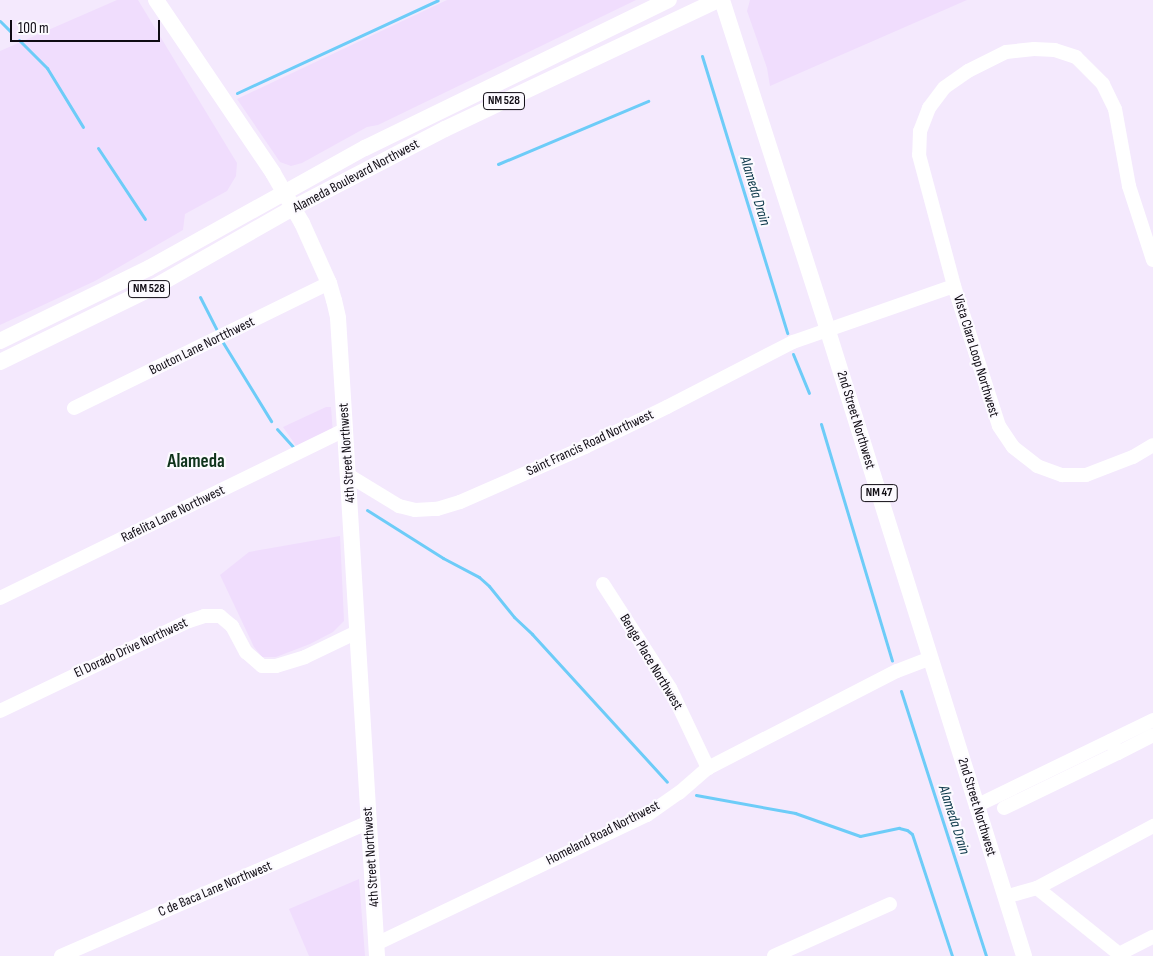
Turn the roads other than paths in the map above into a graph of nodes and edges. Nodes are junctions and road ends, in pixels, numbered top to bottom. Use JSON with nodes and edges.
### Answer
{"nodes":[{"id":1,"x":156,"y":0,"type":"edge"},
{"id":2,"x":669,"y":0,"type":"edge"},
{"id":3,"x":720,"y":0,"type":"edge"},
{"id":4,"x":284,"y":192,"type":"junction"},
{"id":5,"x":293,"y":208,"type":"junction"},
{"id":6,"x":1153,"y":260,"type":"edge"},
{"id":7,"x":329,"y":284,"type":"junction"},
{"id":8,"x":954,"y":286,"type":"junction"},
{"id":9,"x":828,"y":328,"type":"junction"},
{"id":10,"x":0,"y":341,"type":"edge"},
{"id":11,"x":0,"y":362,"type":"edge"},
{"id":12,"x":74,"y":408,"type":"dead end"},
{"id":13,"x":346,"y":430,"type":"junction"},
{"id":14,"x":1153,"y":445,"type":"edge"},
{"id":15,"x":348,"y":475,"type":"junction"},
{"id":16,"x":603,"y":584,"type":"dead end"},
{"id":17,"x":0,"y":598,"type":"edge"},
{"id":18,"x":357,"y":632,"type":"junction"},
{"id":19,"x":930,"y":658,"type":"junction"},
{"id":20,"x":0,"y":711,"type":"edge"},
{"id":21,"x":1153,"y":720,"type":"edge"},
{"id":22,"x":1153,"y":735,"type":"edge"},
{"id":23,"x":1114,"y":747,"type":"junction"},
{"id":24,"x":708,"y":768,"type":"junction"},
{"id":25,"x":976,"y":806,"type":"junction"},
{"id":26,"x":1004,"y":808,"type":"dead end"},
{"id":27,"x":369,"y":822,"type":"junction"},
{"id":28,"x":1153,"y":826,"type":"edge"},
{"id":29,"x":1037,"y":888,"type":"junction"},
{"id":30,"x":1005,"y":898,"type":"junction"},
{"id":31,"x":890,"y":904,"type":"dead end"},
{"id":32,"x":1153,"y":937,"type":"edge"},
{"id":33,"x":377,"y":950,"type":"edge"},
{"id":34,"x":1119,"y":955,"type":"edge"},
{"id":35,"x":61,"y":956,"type":"edge"},
{"id":36,"x":774,"y":956,"type":"edge"},
{"id":37,"x":1024,"y":956,"type":"edge"}],
"edges":[{"from":1,"to":4,"type":"main road","name":"4th Street Northwest"},
{"from":2,"to":4,"type":"main road","name":"Alameda Boulevard Northwest","number":"NM 528"},
{"from":3,"to":5,"type":"main road","name":"Alameda Boulevard Northwest","number":"NM 528"},
{"from":3,"to":9,"type":"main road","name":"2nd Street Northwest","number":"NM 47"},
{"from":4,"to":5,"type":"main road","name":"4th Street Northwest"},
{"from":4,"to":10,"type":"main road","name":"Alameda Boulevard Northwest","number":"NM 528"},
{"from":5,"to":7,"type":"main road","name":"4th Street Northwest"},
{"from":5,"to":11,"type":"main road","name":"Alameda Boulevard Northwest","number":"NM 528"},
{"from":6,"to":8,"type":"street","name":"Vista Clara Loop Northwest"},
{"from":7,"to":12,"type":"street","name":"Bouton Lane Nortthwest"},
{"from":7,"to":13,"type":"main road","name":"4th Street Northwest"},
{"from":8,"to":9,"type":"street","name":"Vista Clara Loop Northwest"},
{"from":8,"to":14,"type":"street","name":"Vista Clara Loop Northwest"},
{"from":9,"to":15,"type":"street","name":"Saint Francis Road Northwest"},
{"from":9,"to":19,"type":"main road","name":"2nd Street Northwest","number":"NM 47"},
{"from":13,"to":15,"type":"main road","name":"4th Street Northwest"},
{"from":13,"to":17,"type":"street","name":"Rafelita Lane Northwest"},
{"from":15,"to":18,"type":"main road","name":"4th Street Northwest"},
{"from":16,"to":24,"type":"street","name":"Benge Place Northwest"},
{"from":18,"to":20,"type":"street","name":"El Dorado Drive Northwest"},
{"from":18,"to":27,"type":"main road","name":"4th Street Northwest"},
{"from":19,"to":24,"type":"street","name":"Homeland Road Northwest"},
{"from":19,"to":25,"type":"main road","name":"2nd Street Northwest","number":"NM 47"},
{"from":21,"to":23,"type":"street"},
{"from":22,"to":23,"type":"street"},
{"from":23,"to":25,"type":"street"},
{"from":23,"to":26,"type":"street"},
{"from":24,"to":33,"type":"street","name":"Homeland Road Northwest"},
{"from":25,"to":30,"type":"main road","name":"2nd Street Northwest","number":"NM 47"},
{"from":27,"to":33,"type":"main road","name":"4th Street Northwest"},
{"from":27,"to":35,"type":"street","name":"C de Baca Lane Northwest"},
{"from":28,"to":29,"type":"street"},
{"from":29,"to":30,"type":"street"},
{"from":29,"to":34,"type":"street"},
{"from":30,"to":37,"type":"main road","name":"2nd Street Northwest","number":"NM 47"},
{"from":31,"to":36,"type":"street"},
{"from":32,"to":34,"type":"street"}]}
